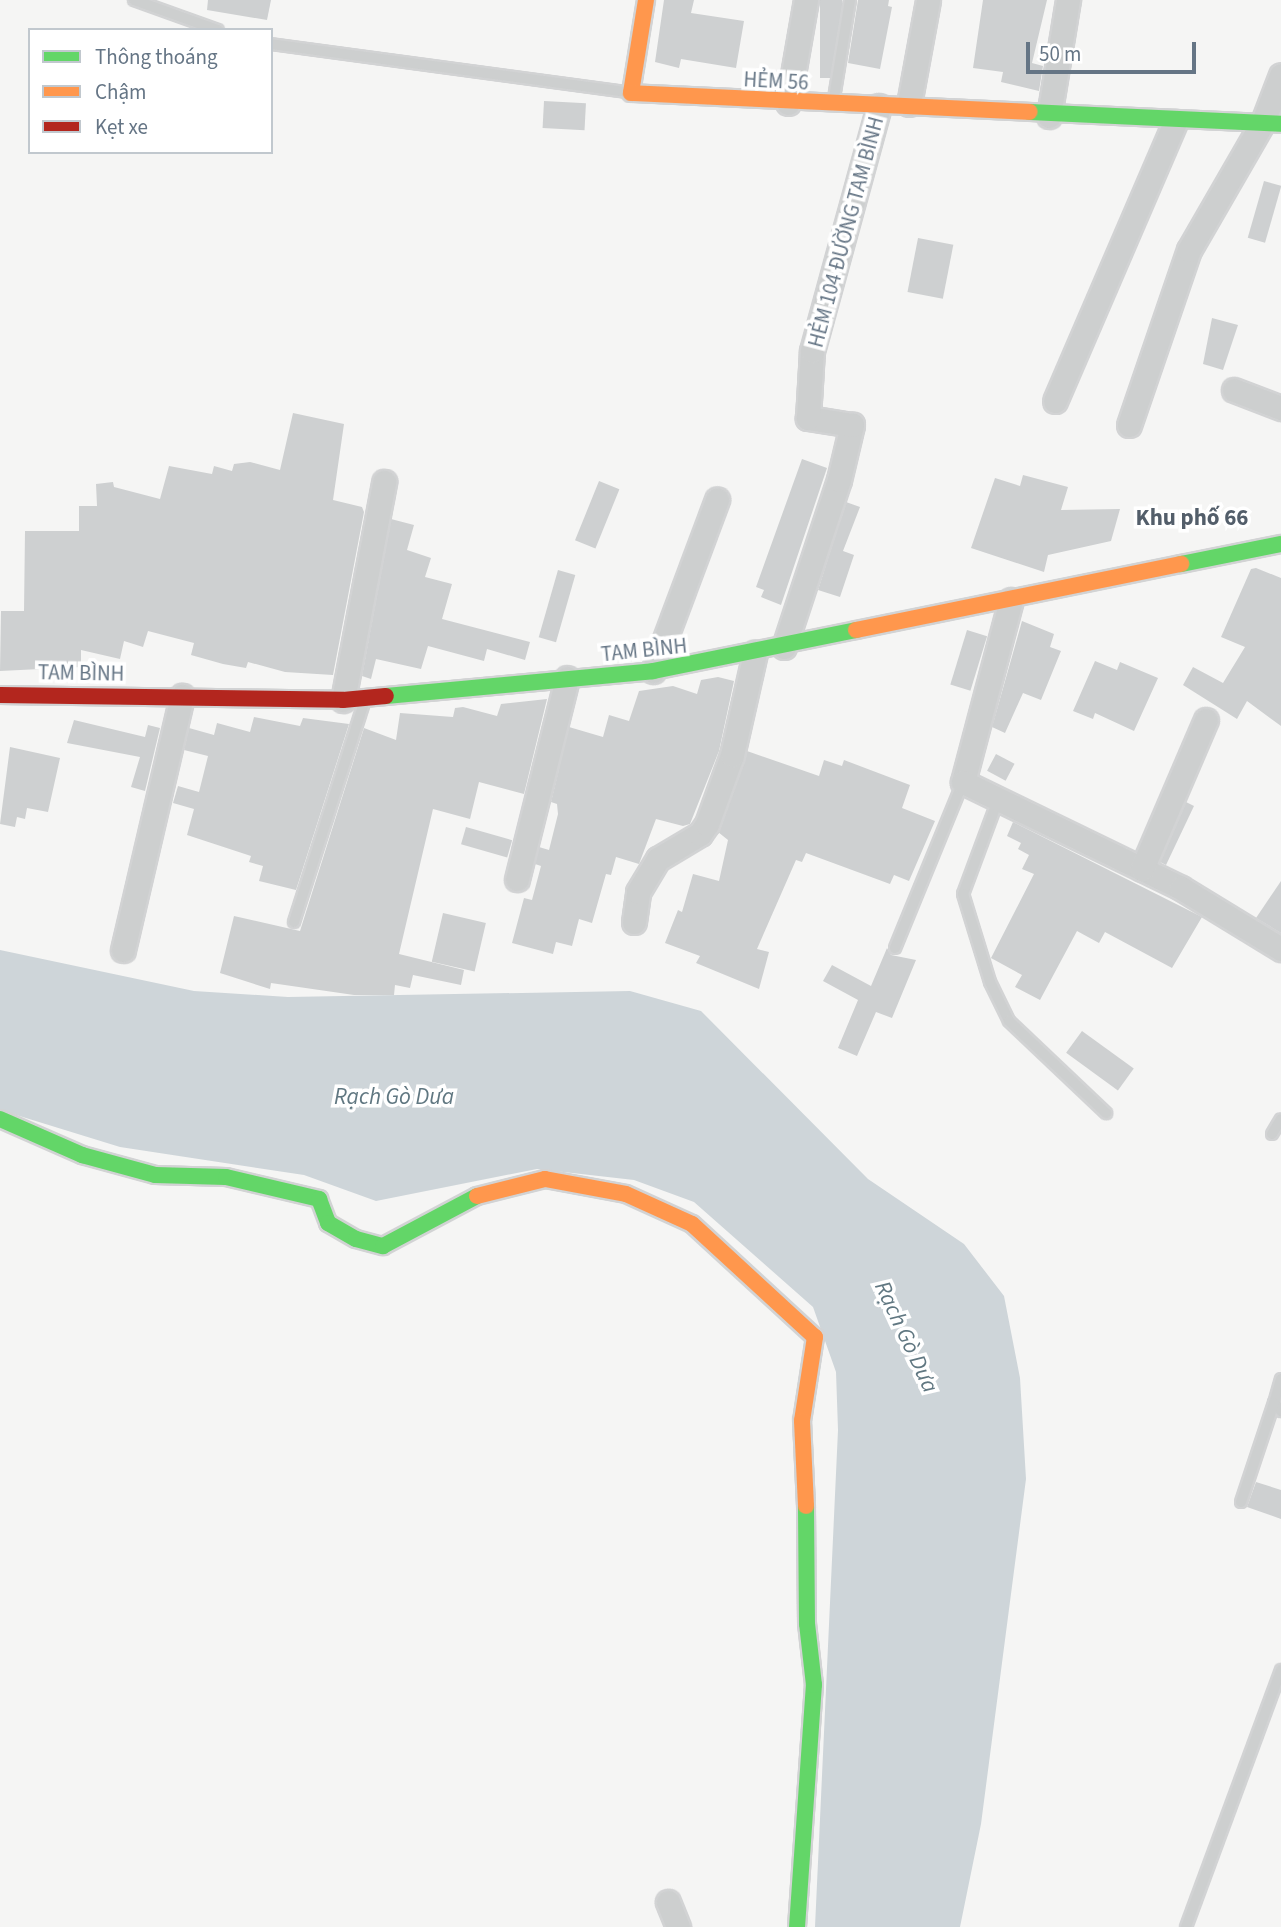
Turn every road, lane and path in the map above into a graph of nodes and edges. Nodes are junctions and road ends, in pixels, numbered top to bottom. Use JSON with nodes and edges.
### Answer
{"nodes":[{"id":1,"x":134,"y":0,"type":"edge"},
{"id":2,"x":646,"y":0,"type":"edge"},
{"id":3,"x":806,"y":0,"type":"edge"},
{"id":4,"x":850,"y":0,"type":"edge"},
{"id":5,"x":928,"y":0,"type":"edge"},
{"id":6,"x":1068,"y":0,"type":"edge"},
{"id":7,"x":212,"y":28,"type":"edge"},
{"id":8,"x":273,"y":44,"type":"edge"},
{"id":9,"x":1281,"y":75,"type":"edge"},
{"id":10,"x":631,"y":93,"type":"junction"},
{"id":11,"x":788,"y":103,"type":"junction"},
{"id":12,"x":832,"y":104,"type":"junction"},
{"id":13,"x":909,"y":104,"type":"junction"},
{"id":14,"x":879,"y":106,"type":"junction"},
{"id":15,"x":1049,"y":116,"type":"junction"},
{"id":16,"x":1175,"y":122,"type":"junction"},
{"id":17,"x":1272,"y":123,"type":"edge"},
{"id":18,"x":1234,"y":390,"type":"dead end"},
{"id":19,"x":1055,"y":401,"type":"dead end"},
{"id":20,"x":1281,"y":408,"type":"edge"},
{"id":21,"x":1129,"y":425,"type":"dead end"},
{"id":22,"x":384,"y":482,"type":"dead end"},
{"id":23,"x":717,"y":500,"type":"dead end"},
{"id":24,"x":1281,"y":544,"type":"edge"},
{"id":25,"x":1011,"y":600,"type":"junction"},
{"id":26,"x":784,"y":647,"type":"junction"},
{"id":27,"x":755,"y":653,"type":"junction"},
{"id":28,"x":653,"y":671,"type":"junction"},
{"id":29,"x":567,"y":678,"type":"junction"},
{"id":30,"x":0,"y":695,"type":"edge"},
{"id":31,"x":182,"y":696,"type":"junction"},
{"id":32,"x":354,"y":700,"type":"junction"},
{"id":33,"x":1206,"y":720,"type":"dead end"},
{"id":34,"x":963,"y":782,"type":"junction"},
{"id":35,"x":998,"y":800,"type":"junction"},
{"id":36,"x":1142,"y":869,"type":"junction"},
{"id":37,"x":517,"y":879,"type":"dead end"},
{"id":38,"x":294,"y":922,"type":"dead end"},
{"id":39,"x":634,"y":922,"type":"dead end"},
{"id":40,"x":895,"y":948,"type":"dead end"},
{"id":41,"x":123,"y":950,"type":"dead end"},
{"id":42,"x":1281,"y":950,"type":"edge"},
{"id":43,"x":1107,"y":1113,"type":"dead end"},
{"id":44,"x":0,"y":1119,"type":"edge"},
{"id":45,"x":1281,"y":1119,"type":"edge"},
{"id":46,"x":1272,"y":1135,"type":"dead end"},
{"id":47,"x":1281,"y":1379,"type":"edge"},
{"id":48,"x":1277,"y":1407,"type":"edge"},
{"id":49,"x":1241,"y":1502,"type":"dead end"},
{"id":50,"x":1280,"y":1676,"type":"edge"},
{"id":51,"x":668,"y":1902,"type":"dead end"},
{"id":52,"x":678,"y":1927,"type":"edge"},
{"id":53,"x":797,"y":1927,"type":"edge"},
{"id":54,"x":1186,"y":1927,"type":"edge"}],
"edges":[{"from":1,"to":7,"type":"lane"},
{"from":2,"to":10,"type":"street"},
{"from":3,"to":11,"type":"street"},
{"from":4,"to":12,"type":"lane"},
{"from":5,"to":13,"type":"street"},
{"from":6,"to":15,"type":"street"},
{"from":8,"to":10,"type":"lane","name":"HẺM 56"},
{"from":9,"to":17,"type":"street"},
{"from":10,"to":11,"type":"street","name":"HẺM 56"},
{"from":11,"to":12,"type":"street","name":"HẺM 56"},
{"from":12,"to":14,"type":"street","name":"HẺM 56"},
{"from":13,"to":14,"type":"street","name":"HẺM 56"},
{"from":13,"to":15,"type":"street","name":"HẺM 56"},
{"from":14,"to":26,"type":"street","name":"HẺM 104 ĐƯỜNG TAM BÌNH"},
{"from":15,"to":16,"type":"street","name":"HẺM 56"},
{"from":16,"to":17,"type":"street","name":"HẺM 56"},
{"from":16,"to":19,"type":"street"},
{"from":17,"to":21,"type":"street"},
{"from":18,"to":20,"type":"street"},
{"from":22,"to":32,"type":"street"},
{"from":23,"to":28,"type":"street"},
{"from":24,"to":25,"type":"street","name":"TAM BÌNH"},
{"from":25,"to":26,"type":"street","name":"TAM BÌNH"},
{"from":25,"to":34,"type":"street"},
{"from":26,"to":27,"type":"street","name":"TAM BÌNH"},
{"from":27,"to":28,"type":"street","name":"TAM BÌNH"},
{"from":27,"to":39,"type":"street"},
{"from":28,"to":29,"type":"street","name":"TAM BÌNH"},
{"from":29,"to":32,"type":"street","name":"TAM BÌNH"},
{"from":29,"to":37,"type":"street"},
{"from":30,"to":31,"type":"street","name":"TAM BÌNH"},
{"from":31,"to":32,"type":"street","name":"TAM BÌNH"},
{"from":31,"to":41,"type":"street"},
{"from":32,"to":38,"type":"lane"},
{"from":33,"to":36,"type":"street"},
{"from":34,"to":35,"type":"street"},
{"from":34,"to":40,"type":"lane"},
{"from":35,"to":36,"type":"street"},
{"from":35,"to":43,"type":"lane"},
{"from":36,"to":42,"type":"street"},
{"from":44,"to":53,"type":"street"},
{"from":45,"to":46,"type":"lane"},
{"from":47,"to":48,"type":"lane"},
{"from":48,"to":49,"type":"lane"},
{"from":50,"to":54,"type":"lane"},
{"from":51,"to":52,"type":"street"}]}
